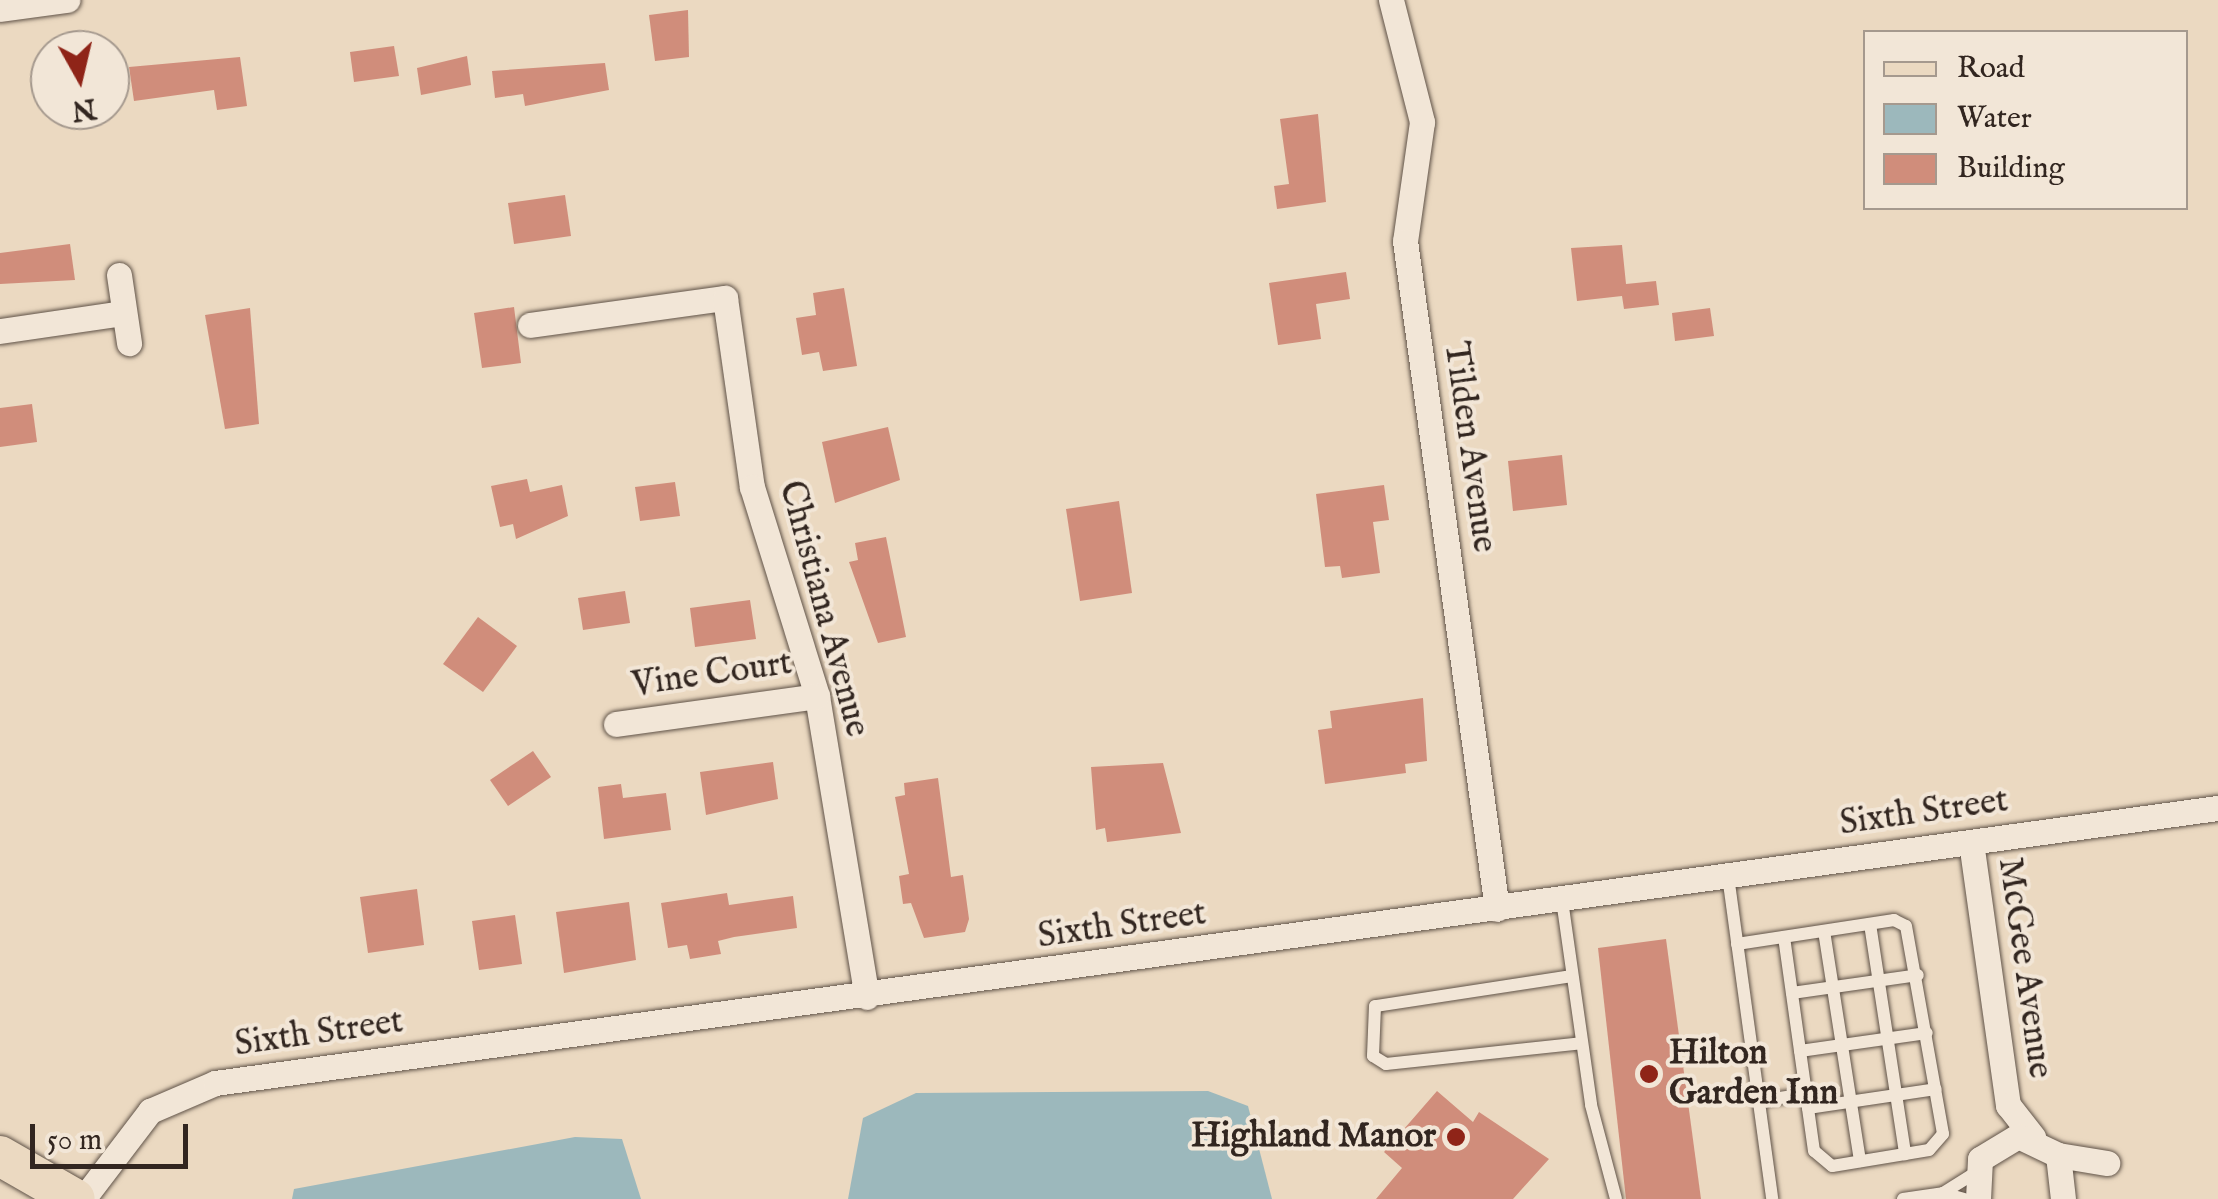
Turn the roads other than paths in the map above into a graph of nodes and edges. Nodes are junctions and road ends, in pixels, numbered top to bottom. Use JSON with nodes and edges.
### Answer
{"nodes":[{"id":1,"x":67,"y":0,"type":"edge"},
{"id":2,"x":1391,"y":0,"type":"edge"},
{"id":3,"x":0,"y":9,"type":"edge"},
{"id":4,"x":120,"y":275,"type":"dead end"},
{"id":5,"x":124,"y":312,"type":"junction"},
{"id":6,"x":530,"y":325,"type":"dead end"},
{"id":7,"x":0,"y":331,"type":"edge"},
{"id":8,"x":129,"y":343,"type":"dead end"},
{"id":9,"x":817,"y":696,"type":"junction"},
{"id":10,"x":616,"y":724,"type":"dead end"},
{"id":11,"x":2218,"y":808,"type":"edge"},
{"id":12,"x":1971,"y":842,"type":"junction"},
{"id":13,"x":1728,"y":876,"type":"junction"},
{"id":14,"x":1562,"y":900,"type":"junction"},
{"id":15,"x":1497,"y":908,"type":"junction"},
{"id":16,"x":1870,"y":924,"type":"junction"},
{"id":17,"x":1824,"y":931,"type":"junction"},
{"id":18,"x":1784,"y":937,"type":"junction"},
{"id":19,"x":1737,"y":944,"type":"junction"},
{"id":20,"x":1572,"y":976,"type":"junction"},
{"id":21,"x":1918,"y":976,"type":"junction"},
{"id":22,"x":1879,"y":981,"type":"junction"},
{"id":23,"x":1833,"y":988,"type":"junction"},
{"id":24,"x":1792,"y":994,"type":"junction"},
{"id":25,"x":867,"y":997,"type":"junction"},
{"id":26,"x":1927,"y":1033,"type":"junction"},
{"id":27,"x":1888,"y":1039,"type":"junction"},
{"id":28,"x":1581,"y":1042,"type":"junction"},
{"id":29,"x":1842,"y":1045,"type":"junction"},
{"id":30,"x":1800,"y":1051,"type":"junction"},
{"id":31,"x":1936,"y":1089,"type":"junction"},
{"id":32,"x":1896,"y":1095,"type":"junction"},
{"id":33,"x":1759,"y":1101,"type":"junction"},
{"id":34,"x":1807,"y":1101,"type":"junction"},
{"id":35,"x":1851,"y":1102,"type":"junction"},
{"id":36,"x":2008,"y":1105,"type":"junction"},
{"id":37,"x":2034,"y":1138,"type":"junction"},
{"id":38,"x":1990,"y":1147,"type":"junction"},
{"id":39,"x":1905,"y":1154,"type":"junction"},
{"id":40,"x":2058,"y":1154,"type":"junction"},
{"id":41,"x":0,"y":1156,"type":"edge"},
{"id":42,"x":1860,"y":1161,"type":"junction"},
{"id":43,"x":1976,"y":1186,"type":"edge"},
{"id":44,"x":1943,"y":1193,"type":"junction"},
{"id":45,"x":2064,"y":1198,"type":"edge"},
{"id":46,"x":75,"y":1199,"type":"edge"},
{"id":47,"x":83,"y":1199,"type":"edge"},
{"id":48,"x":1616,"y":1199,"type":"edge"},
{"id":49,"x":1772,"y":1199,"type":"edge"},
{"id":50,"x":1903,"y":1199,"type":"edge"},
{"id":51,"x":1964,"y":1199,"type":"edge"}],
"edges":[{"from":1,"to":3,"type":"street"},
{"from":2,"to":15,"type":"street","name":"Tilden Avenue"},
{"from":4,"to":5,"type":"street"},
{"from":5,"to":7,"type":"street"},
{"from":5,"to":8,"type":"street"},
{"from":6,"to":9,"type":"street","name":"Christiana Avenue"},
{"from":9,"to":10,"type":"street","name":"Vine Court"},
{"from":9,"to":25,"type":"street","name":"Christiana Avenue"},
{"from":11,"to":12,"type":"street","name":"Sixth Street"},
{"from":12,"to":13,"type":"street","name":"Sixth Street"},
{"from":12,"to":36,"type":"street","name":"McGee Avenue"},
{"from":13,"to":14,"type":"street","name":"Sixth Street"},
{"from":13,"to":19,"type":"lane"},
{"from":14,"to":15,"type":"street","name":"Sixth Street"},
{"from":14,"to":20,"type":"lane"},
{"from":15,"to":25,"type":"street","name":"Sixth Street"},
{"from":16,"to":17,"type":"lane"},
{"from":16,"to":21,"type":"lane"},
{"from":16,"to":22,"type":"lane"},
{"from":17,"to":18,"type":"lane"},
{"from":17,"to":23,"type":"lane"},
{"from":18,"to":19,"type":"lane"},
{"from":18,"to":24,"type":"lane"},
{"from":19,"to":33,"type":"lane"},
{"from":20,"to":28,"type":"lane"},
{"from":20,"to":28,"type":"lane"},
{"from":21,"to":22,"type":"lane"},
{"from":21,"to":26,"type":"lane"},
{"from":22,"to":23,"type":"lane"},
{"from":22,"to":27,"type":"lane"},
{"from":23,"to":24,"type":"lane"},
{"from":23,"to":29,"type":"lane"},
{"from":24,"to":30,"type":"lane"},
{"from":25,"to":47,"type":"street","name":"Sixth Street"},
{"from":26,"to":27,"type":"lane"},
{"from":26,"to":31,"type":"lane"},
{"from":27,"to":29,"type":"lane"},
{"from":27,"to":32,"type":"lane"},
{"from":28,"to":48,"type":"lane"},
{"from":29,"to":30,"type":"lane"},
{"from":29,"to":35,"type":"lane"},
{"from":30,"to":34,"type":"lane"},
{"from":31,"to":32,"type":"lane"},
{"from":31,"to":39,"type":"lane"},
{"from":32,"to":35,"type":"lane"},
{"from":32,"to":39,"type":"lane"},
{"from":33,"to":34,"type":"lane"},
{"from":33,"to":49,"type":"lane"},
{"from":34,"to":35,"type":"lane"},
{"from":34,"to":42,"type":"lane"},
{"from":35,"to":42,"type":"lane"},
{"from":36,"to":37,"type":"street","name":"McGee Avenue"},
{"from":36,"to":38,"type":"street","name":"McGee Avenue"},
{"from":37,"to":38,"type":"street"},
{"from":37,"to":40,"type":"street","name":"McGee Avenue"},
{"from":38,"to":43,"type":"street","name":"McGee Avenue"},
{"from":39,"to":42,"type":"lane"},
{"from":40,"to":45,"type":"street"},
{"from":40,"to":45,"type":"street"},
{"from":41,"to":46,"type":"main road"},
{"from":43,"to":44,"type":"lane"},
{"from":44,"to":50,"type":"lane"},
{"from":44,"to":51,"type":"lane"}]}
